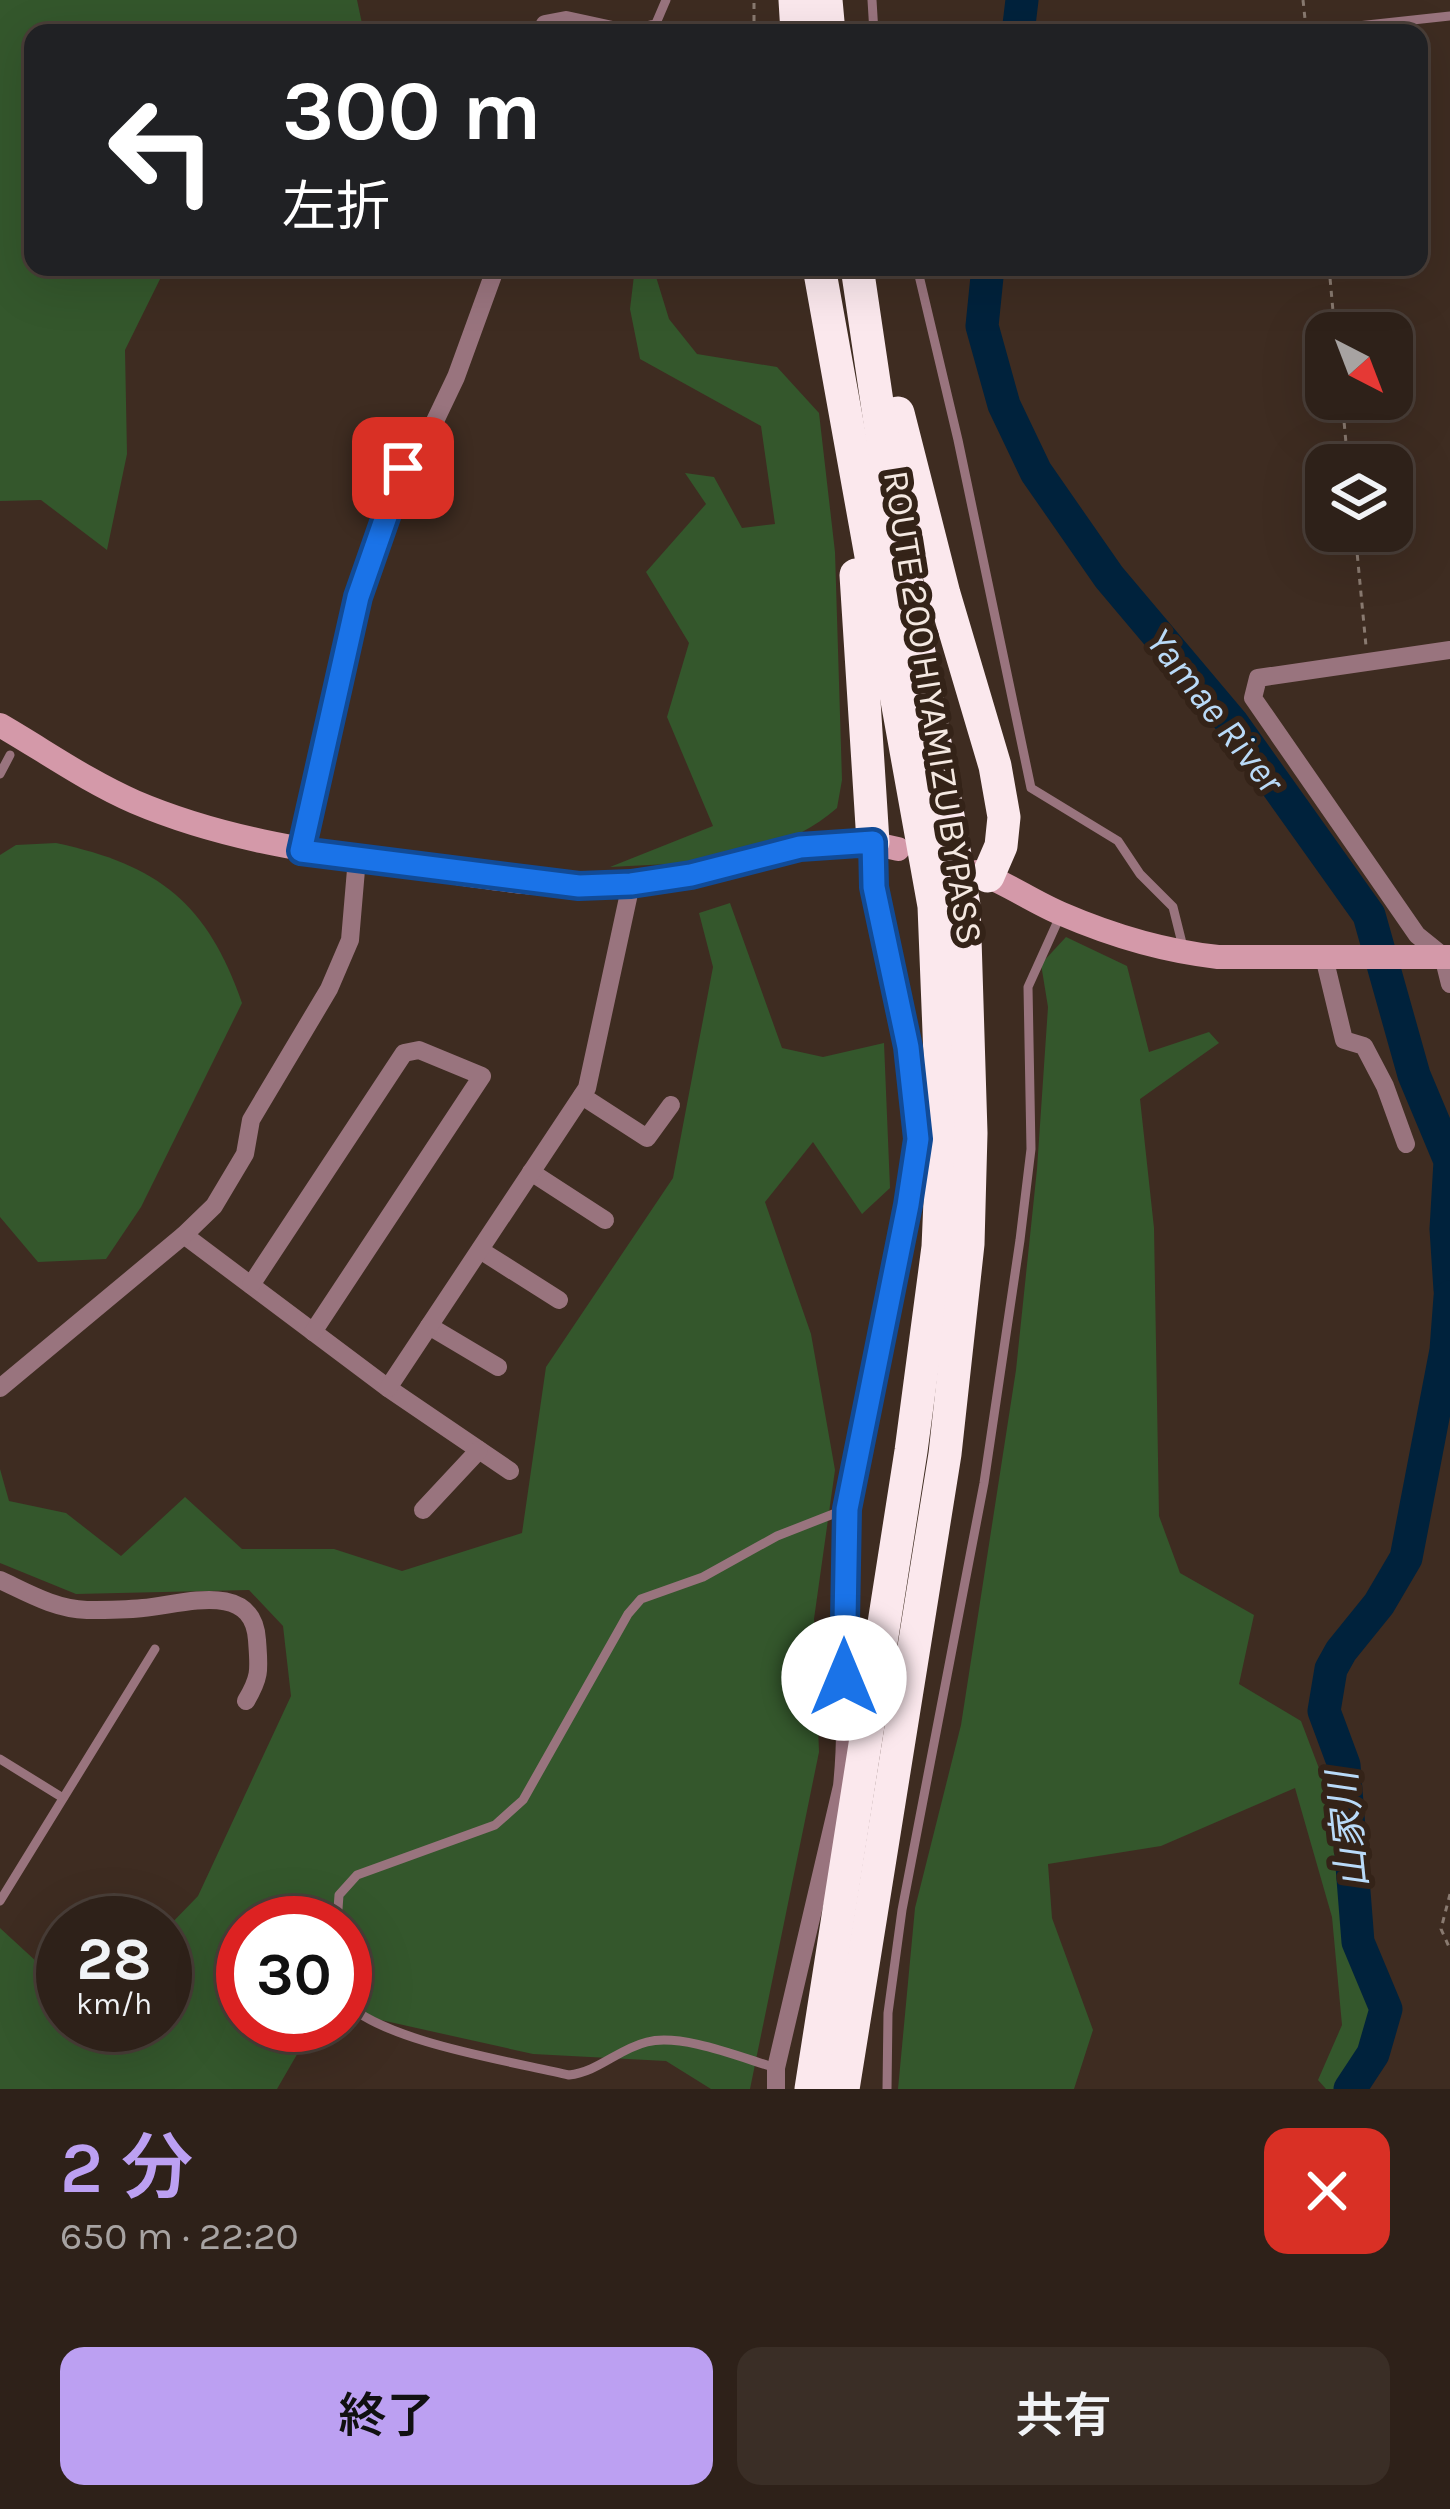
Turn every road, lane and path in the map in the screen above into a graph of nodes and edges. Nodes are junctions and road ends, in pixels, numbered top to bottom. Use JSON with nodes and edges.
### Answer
{"nodes":[{"id":1,"x":1450,"y":16,"type":"edge"},
{"id":2,"x":544,"y":24,"type":"edge"},
{"id":3,"x":584,"y":24,"type":"edge"},
{"id":4,"x":1376,"y":24,"type":"edge"},
{"id":5,"x":493,"y":276,"type":"edge"},
{"id":6,"x":821,"y":276,"type":"edge"},
{"id":7,"x":858,"y":276,"type":"edge"},
{"id":8,"x":859,"y":276,"type":"edge"},
{"id":9,"x":919,"y":276,"type":"edge"},
{"id":10,"x":1330,"y":276,"type":"edge"},
{"id":11,"x":1333,"y":312,"type":"edge"},
{"id":12,"x":835,"y":358,"type":"junction"},
{"id":13,"x":1357,"y":552,"type":"edge"},
{"id":14,"x":1450,"y":650,"type":"edge"},
{"id":15,"x":1367,"y":660,"type":"junction"},
{"id":16,"x":0,"y":725,"type":"edge"},
{"id":17,"x":10,"y":757,"type":"edge"},
{"id":18,"x":886,"y":846,"type":"junction"},
{"id":19,"x":301,"y":851,"type":"junction"},
{"id":20,"x":357,"y":858,"type":"junction"},
{"id":21,"x":982,"y":874,"type":"joint"},
{"id":22,"x":631,"y":884,"type":"junction"},
{"id":23,"x":1060,"y":914,"type":"junction"},
{"id":24,"x":1184,"y":953,"type":"junction"},
{"id":25,"x":1324,"y":957,"type":"junction"},
{"id":26,"x":1436,"y":957,"type":"edge"},
{"id":27,"x":1450,"y":984,"type":"edge"},
{"id":28,"x":582,"y":1096,"type":"junction"},
{"id":29,"x":671,"y":1105,"type":"dead end"},
{"id":30,"x":1406,"y":1144,"type":"dead end"},
{"id":31,"x":531,"y":1172,"type":"junction"},
{"id":32,"x":604,"y":1220,"type":"dead end"},
{"id":33,"x":184,"y":1235,"type":"junction"},
{"id":34,"x":480,"y":1250,"type":"junction"},
{"id":35,"x":250,"y":1285,"type":"junction"},
{"id":36,"x":559,"y":1300,"type":"dead end"},
{"id":37,"x":430,"y":1326,"type":"junction"},
{"id":38,"x":314,"y":1332,"type":"junction"},
{"id":39,"x":498,"y":1366,"type":"dead end"},
{"id":40,"x":0,"y":1388,"type":"edge"},
{"id":41,"x":388,"y":1388,"type":"junction"},
{"id":42,"x":479,"y":1450,"type":"junction"},
{"id":43,"x":510,"y":1471,"type":"dead end"},
{"id":44,"x":847,"y":1509,"type":"junction"},
{"id":45,"x":423,"y":1510,"type":"dead end"},
{"id":46,"x":0,"y":1580,"type":"edge"},
{"id":47,"x":154,"y":1649,"type":"dead end"},
{"id":48,"x":246,"y":1701,"type":"dead end"},
{"id":49,"x":0,"y":1759,"type":"edge"},
{"id":50,"x":63,"y":1798,"type":"junction"},
{"id":51,"x":1450,"y":1894,"type":"edge"},
{"id":52,"x":339,"y":1896,"type":"edge"},
{"id":53,"x":0,"y":1900,"type":"edge"},
{"id":54,"x":1450,"y":1949,"type":"edge"},
{"id":55,"x":372,"y":2022,"type":"edge"},
{"id":56,"x":776,"y":2079,"type":"edge"},
{"id":57,"x":812,"y":2089,"type":"edge"},
{"id":58,"x":843,"y":2089,"type":"edge"},
{"id":59,"x":887,"y":2089,"type":"edge"}],
"edges":[{"from":1,"to":4,"type":"lane"},
{"from":2,"to":3,"type":"street"},
{"from":5,"to":19,"type":"street"},
{"from":6,"to":12,"type":"highway","name":"ROUTE 200 HIYAMIZU BYPASS"},
{"from":7,"to":58,"type":"highway","name":"ROUTE 200 HIYAMIZU BYPASS"},
{"from":8,"to":21,"type":"highway"},
{"from":9,"to":24,"type":"lane"},
{"from":10,"to":11,"type":"path"},
{"from":12,"to":18,"type":"highway"},
{"from":12,"to":57,"type":"highway","name":"ROUTE 200 HIYAMIZU BYPASS"},
{"from":13,"to":15,"type":"path"},
{"from":14,"to":15,"type":"street"},
{"from":15,"to":26,"type":"street"},
{"from":16,"to":17,"type":"street"},
{"from":17,"to":19,"type":"street"},
{"from":18,"to":22,"type":"street"},
{"from":18,"to":44,"type":"street"},
{"from":19,"to":20,"type":"street"},
{"from":20,"to":22,"type":"street"},
{"from":20,"to":33,"type":"street"},
{"from":21,"to":23,"type":"street"},
{"from":22,"to":28,"type":"street"},
{"from":23,"to":24,"type":"street"},
{"from":23,"to":59,"type":"lane"},
{"from":24,"to":25,"type":"street"},
{"from":25,"to":26,"type":"street"},
{"from":25,"to":30,"type":"street"},
{"from":26,"to":27,"type":"street"},
{"from":28,"to":29,"type":"street"},
{"from":28,"to":31,"type":"street"},
{"from":31,"to":32,"type":"street"},
{"from":31,"to":34,"type":"street"},
{"from":33,"to":35,"type":"street"},
{"from":33,"to":40,"type":"street"},
{"from":34,"to":36,"type":"street"},
{"from":34,"to":37,"type":"street"},
{"from":35,"to":38,"type":"street"},
{"from":35,"to":38,"type":"street"},
{"from":37,"to":39,"type":"street"},
{"from":37,"to":41,"type":"street"},
{"from":38,"to":41,"type":"street"},
{"from":41,"to":42,"type":"street"},
{"from":42,"to":43,"type":"street"},
{"from":42,"to":45,"type":"street"},
{"from":44,"to":52,"type":"lane"},
{"from":44,"to":56,"type":"street"},
{"from":46,"to":48,"type":"street"},
{"from":47,"to":50,"type":"lane"},
{"from":49,"to":50,"type":"lane"},
{"from":50,"to":53,"type":"lane"},
{"from":51,"to":54,"type":"path"},
{"from":55,"to":56,"type":"lane"}]}
